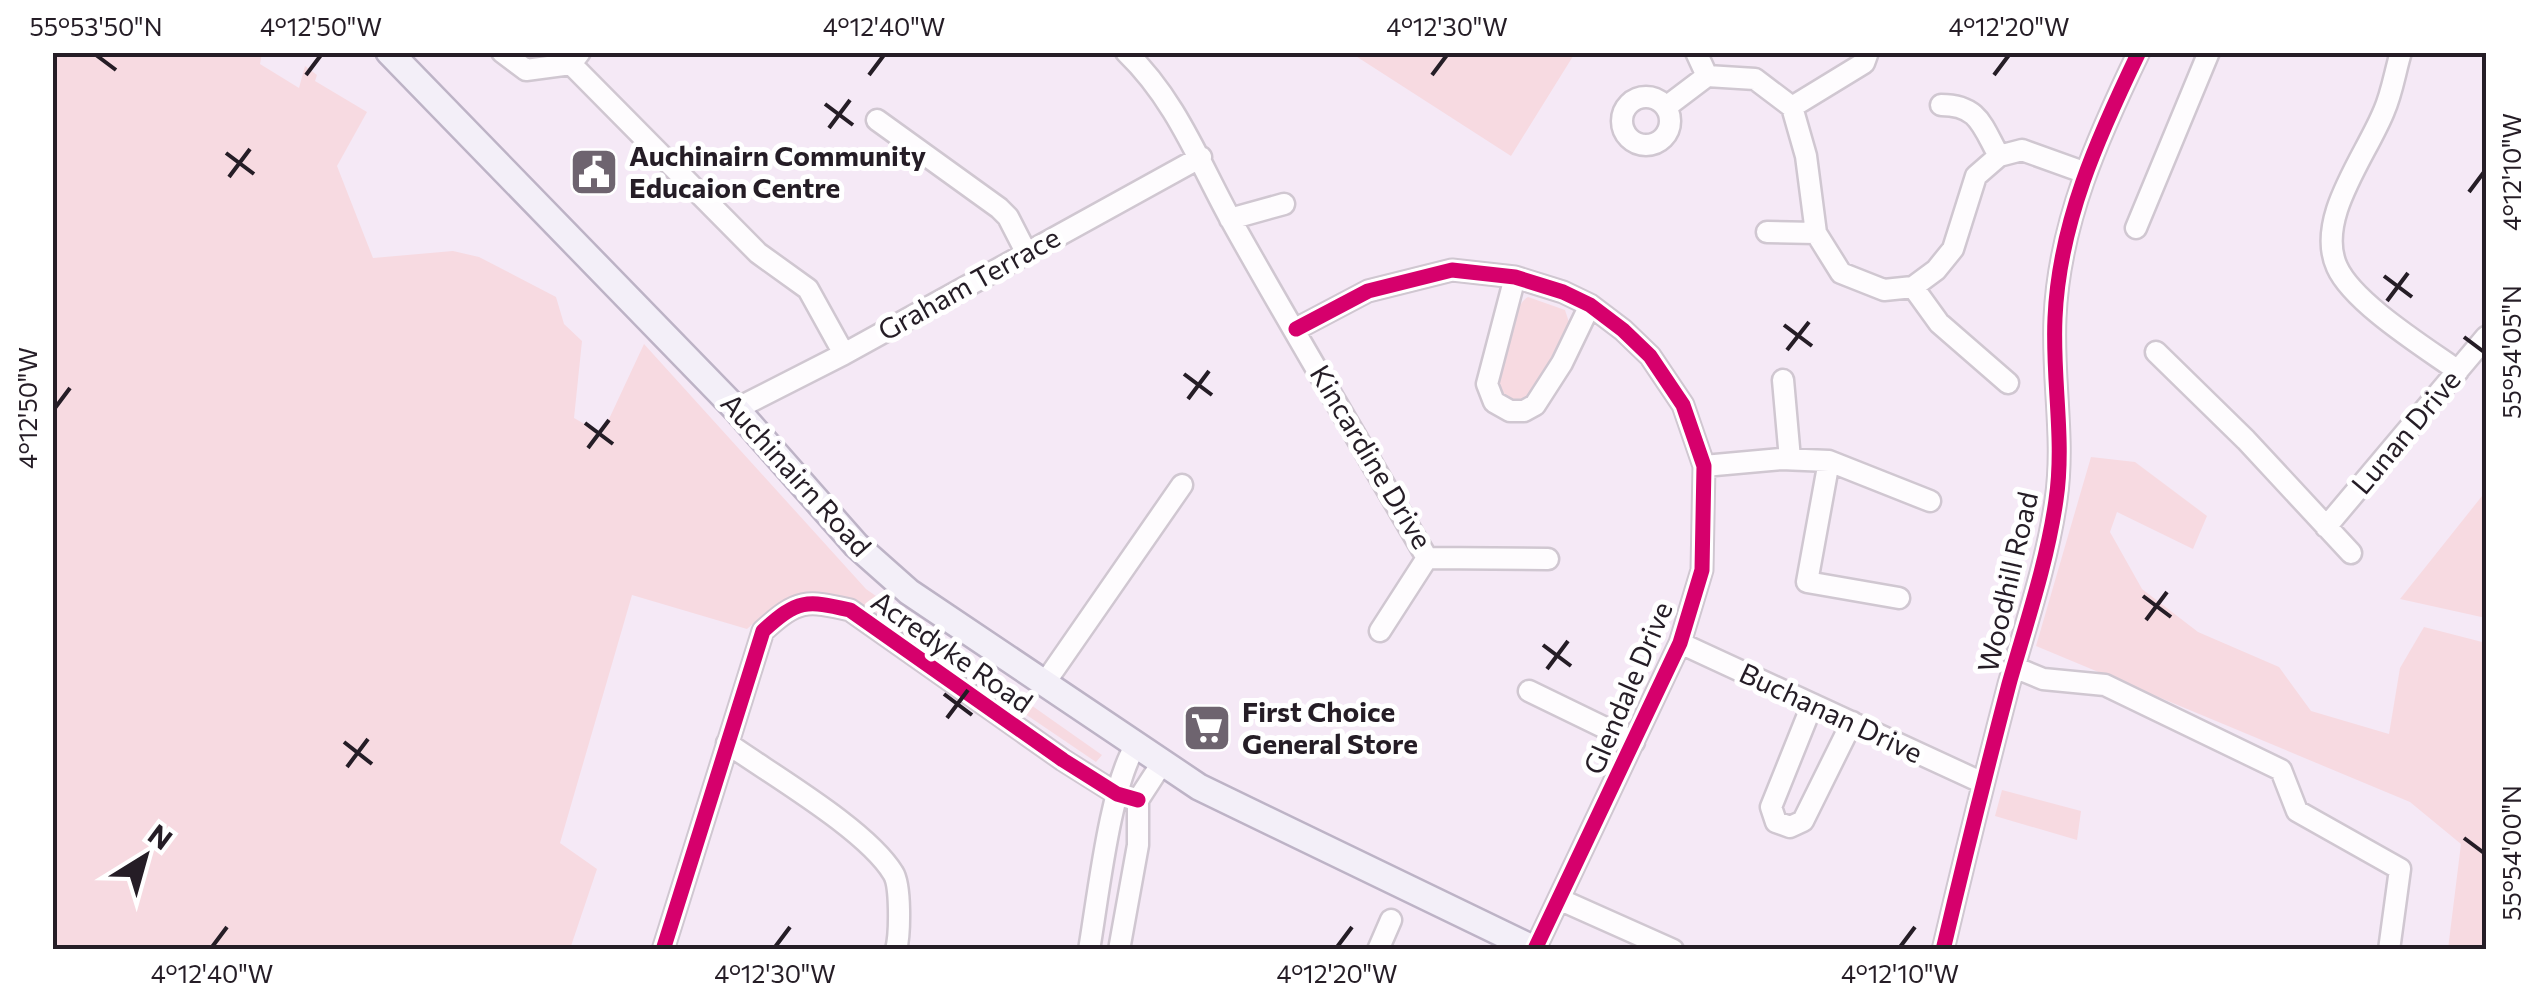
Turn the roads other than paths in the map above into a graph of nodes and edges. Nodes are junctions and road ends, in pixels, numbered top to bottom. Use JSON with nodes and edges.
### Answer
{"nodes":[{"id":1,"x":389,"y":52,"type":"edge"},
{"id":2,"x":502,"y":52,"type":"edge"},
{"id":3,"x":1126,"y":52,"type":"edge"},
{"id":4,"x":1696,"y":52,"type":"edge"},
{"id":5,"x":1868,"y":52,"type":"edge"},
{"id":6,"x":2138,"y":52,"type":"edge"},
{"id":7,"x":2209,"y":52,"type":"edge"},
{"id":8,"x":2401,"y":52,"type":"edge"},
{"id":9,"x":575,"y":58,"type":"edge"},
{"id":10,"x":1707,"y":76,"type":"junction"},
{"id":11,"x":1941,"y":105,"type":"dead end"},
{"id":12,"x":1792,"y":107,"type":"junction"},
{"id":13,"x":1666,"y":108,"type":"dead end"},
{"id":14,"x":877,"y":120,"type":"dead end"},
{"id":15,"x":1999,"y":156,"type":"junction"},
{"id":16,"x":1200,"y":158,"type":"junction"},
{"id":17,"x":2086,"y":173,"type":"junction"},
{"id":18,"x":1284,"y":204,"type":"dead end"},
{"id":19,"x":1230,"y":219,"type":"junction"},
{"id":20,"x":2136,"y":228,"type":"dead end"},
{"id":21,"x":1767,"y":232,"type":"dead end"},
{"id":22,"x":1816,"y":233,"type":"junction"},
{"id":23,"x":1026,"y":252,"type":"junction"},
{"id":24,"x":1515,"y":277,"type":"junction"},
{"id":25,"x":1914,"y":287,"type":"junction"},
{"id":26,"x":1590,"y":305,"type":"junction"},
{"id":27,"x":1296,"y":329,"type":"junction"},
{"id":28,"x":2486,"y":337,"type":"edge"},
{"id":29,"x":2156,"y":352,"type":"dead end"},
{"id":30,"x":844,"y":354,"type":"junction"},
{"id":31,"x":2458,"y":371,"type":"junction"},
{"id":32,"x":1782,"y":380,"type":"dead end"},
{"id":33,"x":2008,"y":383,"type":"dead end"},
{"id":34,"x":736,"y":409,"type":"junction"},
{"id":35,"x":1790,"y":459,"type":"junction"},
{"id":36,"x":1830,"y":461,"type":"junction"},
{"id":37,"x":1704,"y":466,"type":"junction"},
{"id":38,"x":1182,"y":484,"type":"dead end"},
{"id":39,"x":1930,"y":501,"type":"dead end"},
{"id":40,"x":2326,"y":527,"type":"junction"},
{"id":41,"x":2351,"y":553,"type":"dead end"},
{"id":42,"x":1427,"y":558,"type":"junction"},
{"id":43,"x":1548,"y":559,"type":"dead end"},
{"id":44,"x":1898,"y":598,"type":"dead end"},
{"id":45,"x":1380,"y":631,"type":"dead end"},
{"id":46,"x":1680,"y":642,"type":"junction"},
{"id":47,"x":2014,"y":666,"type":"junction"},
{"id":48,"x":1044,"y":684,"type":"junction"},
{"id":49,"x":1529,"y":692,"type":"dead end"},
{"id":50,"x":1812,"y":705,"type":"junction"},
{"id":51,"x":1852,"y":722,"type":"junction"},
{"id":52,"x":1634,"y":742,"type":"junction"},
{"id":53,"x":727,"y":743,"type":"junction"},
{"id":54,"x":1136,"y":745,"type":"junction"},
{"id":55,"x":1162,"y":763,"type":"junction"},
{"id":56,"x":1983,"y":783,"type":"junction"},
{"id":57,"x":1128,"y":797,"type":"junction"},
{"id":58,"x":1561,"y":900,"type":"junction"},
{"id":59,"x":1392,"y":920,"type":"dead end"},
{"id":60,"x":1536,"y":949,"type":"edge"},
{"id":61,"x":663,"y":950,"type":"edge"},
{"id":62,"x":896,"y":950,"type":"edge"},
{"id":63,"x":1089,"y":950,"type":"edge"},
{"id":64,"x":1119,"y":950,"type":"edge"},
{"id":65,"x":1378,"y":950,"type":"edge"},
{"id":66,"x":1673,"y":950,"type":"edge"},
{"id":67,"x":1943,"y":950,"type":"edge"},
{"id":68,"x":2389,"y":950,"type":"edge"}],
"edges":[{"from":1,"to":34,"type":"main road","name":"Auchinairn Road"},
{"from":2,"to":9,"type":"street"},
{"from":3,"to":16,"type":"street","name":"Kincardine Drive"},
{"from":4,"to":10,"type":"street"},
{"from":5,"to":12,"type":"street"},
{"from":6,"to":17,"type":"street","name":"Woodhill Road"},
{"from":7,"to":20,"type":"street"},
{"from":8,"to":31,"type":"street"},
{"from":9,"to":30,"type":"street"},
{"from":10,"to":12,"type":"street"},
{"from":10,"to":13,"type":"street"},
{"from":11,"to":15,"type":"street"},
{"from":12,"to":22,"type":"street"},
{"from":14,"to":23,"type":"street"},
{"from":15,"to":17,"type":"street"},
{"from":15,"to":25,"type":"street"},
{"from":16,"to":19,"type":"street","name":"Kincardine Drive"},
{"from":16,"to":23,"type":"street","name":"Graham Terrace"},
{"from":17,"to":47,"type":"street","name":"Woodhill Road"},
{"from":18,"to":19,"type":"street"},
{"from":19,"to":27,"type":"street","name":"Kincardine Drive"},
{"from":21,"to":22,"type":"street"},
{"from":22,"to":25,"type":"street"},
{"from":23,"to":30,"type":"street","name":"Graham Terrace"},
{"from":24,"to":26,"type":"street","name":"Glendale Drive"},
{"from":24,"to":26,"type":"street"},
{"from":24,"to":27,"type":"street","name":"Glendale Drive"},
{"from":25,"to":33,"type":"street"},
{"from":26,"to":37,"type":"street","name":"Glendale Drive"},
{"from":27,"to":42,"type":"street","name":"Kincardine Drive"},
{"from":28,"to":31,"type":"street","name":"Lunan Drive"},
{"from":29,"to":40,"type":"street"},
{"from":30,"to":34,"type":"street","name":"Graham Terrace"},
{"from":31,"to":40,"type":"street","name":"Lunan Drive"},
{"from":32,"to":35,"type":"street"},
{"from":34,"to":48,"type":"main road","name":"Auchinairn Road"},
{"from":35,"to":36,"type":"street"},
{"from":35,"to":37,"type":"street"},
{"from":36,"to":39,"type":"street"},
{"from":36,"to":44,"type":"street"},
{"from":37,"to":46,"type":"street","name":"Glendale Drive"},
{"from":38,"to":48,"type":"street"},
{"from":40,"to":41,"type":"street"},
{"from":42,"to":43,"type":"street","name":"Kincardine Drive"},
{"from":42,"to":45,"type":"street"},
{"from":46,"to":50,"type":"street","name":"Buchanan Drive"},
{"from":46,"to":52,"type":"street","name":"Glendale Drive"},
{"from":47,"to":56,"type":"street","name":"Woodhill Road"},
{"from":47,"to":68,"type":"street"},
{"from":48,"to":54,"type":"main road","name":"Auchinairn Road"},
{"from":49,"to":52,"type":"street"},
{"from":50,"to":51,"type":"street","name":"Buchanan Drive"},
{"from":50,"to":51,"type":"street"},
{"from":51,"to":56,"type":"street","name":"Buchanan Drive"},
{"from":52,"to":58,"type":"street","name":"Glendale Drive"},
{"from":53,"to":57,"type":"street","name":"Acredyke Road"},
{"from":53,"to":61,"type":"street","name":"Acredyke Road"},
{"from":53,"to":62,"type":"street"},
{"from":54,"to":55,"type":"main road","name":"Auchinairn Road"},
{"from":54,"to":57,"type":"street"},
{"from":55,"to":57,"type":"street"},
{"from":55,"to":60,"type":"main road","name":"Auchinairn Road"},
{"from":56,"to":67,"type":"street","name":"Woodhill Road"},
{"from":57,"to":63,"type":"street"},
{"from":57,"to":64,"type":"street"},
{"from":58,"to":60,"type":"street","name":"Glendale Drive"},
{"from":58,"to":66,"type":"street"},
{"from":59,"to":65,"type":"street"}]}
